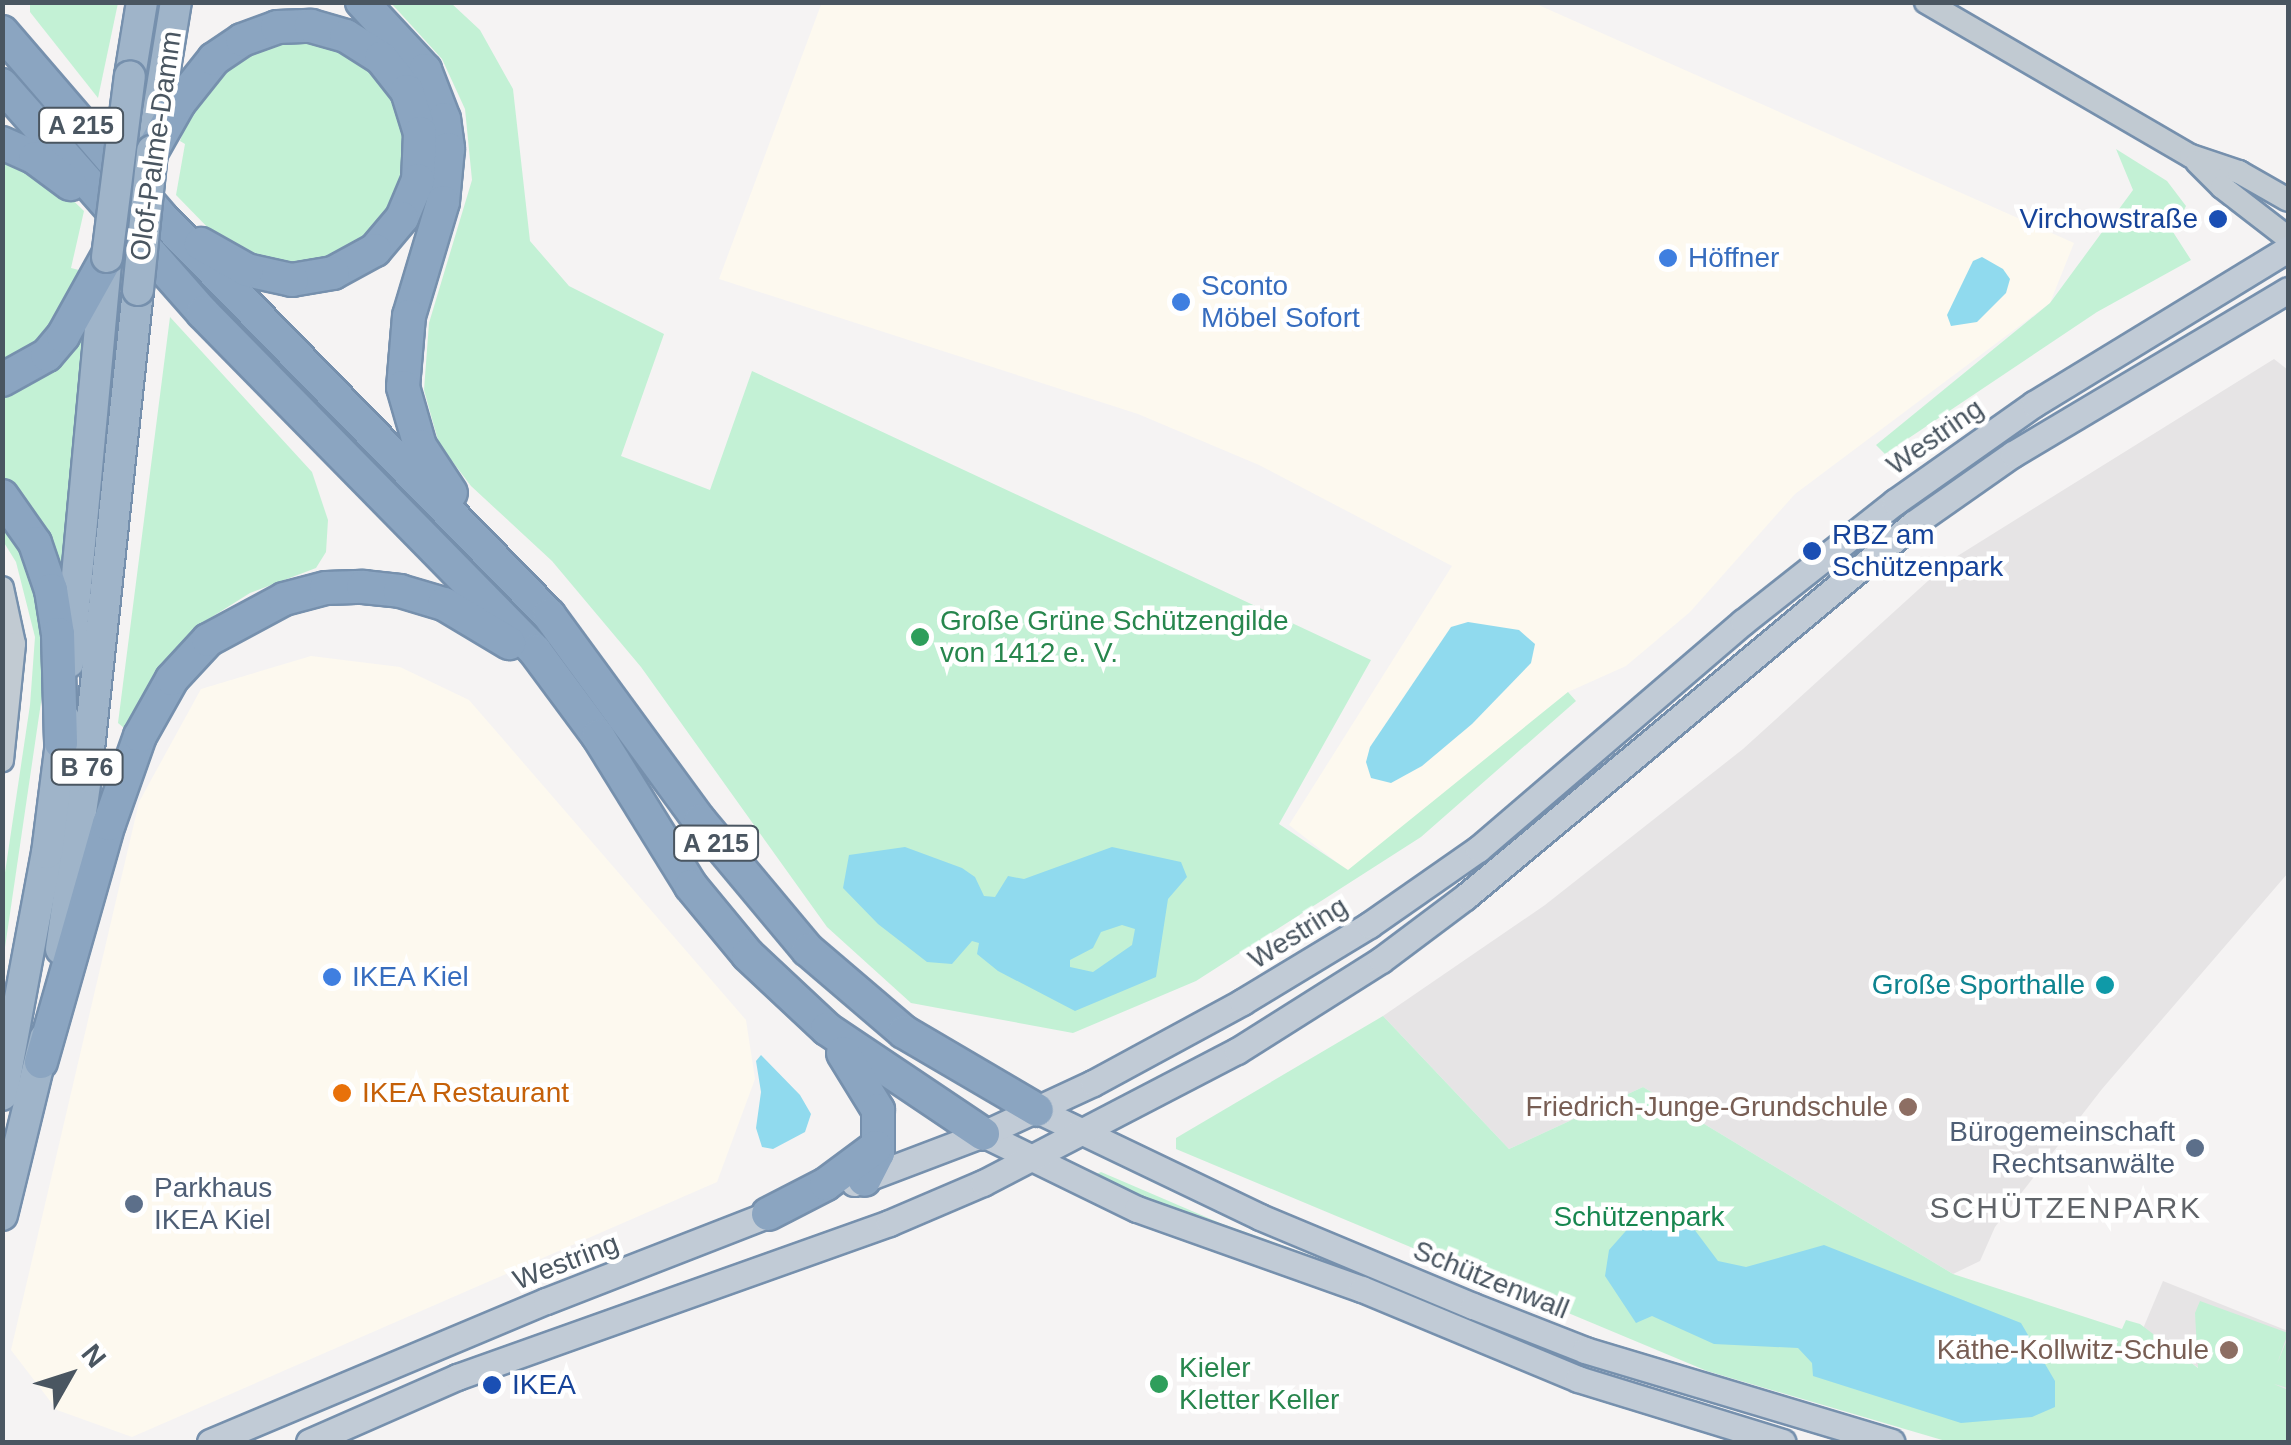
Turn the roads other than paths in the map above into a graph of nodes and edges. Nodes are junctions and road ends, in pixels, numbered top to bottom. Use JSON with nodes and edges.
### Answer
{"nodes":[{"id":1,"x":142,"y":2,"type":"edge"},
{"id":2,"x":176,"y":2,"type":"edge"},
{"id":3,"x":362,"y":2,"type":"edge"},
{"id":4,"x":1926,"y":2,"type":"edge"},
{"id":5,"x":2,"y":32,"type":"edge"},
{"id":6,"x":2,"y":85,"type":"edge"},
{"id":7,"x":163,"y":114,"type":"junction"},
{"id":8,"x":2,"y":143,"type":"edge"},
{"id":9,"x":152,"y":151,"type":"joint"},
{"id":10,"x":2191,"y":156,"type":"junction"},
{"id":11,"x":2288,"y":200,"type":"edge"},
{"id":12,"x":161,"y":217,"type":"junction"},
{"id":13,"x":2288,"y":238,"type":"edge"},
{"id":14,"x":138,"y":242,"type":"junction"},
{"id":15,"x":2288,"y":249,"type":"edge"},
{"id":16,"x":107,"y":257,"type":"junction"},
{"id":17,"x":2288,"y":290,"type":"edge"},
{"id":18,"x":2,"y":380,"type":"edge"},
{"id":19,"x":2,"y":496,"type":"edge"},
{"id":20,"x":510,"y":572,"type":"junction"},
{"id":21,"x":2,"y":588,"type":"edge"},
{"id":22,"x":568,"y":692,"type":"junction"},
{"id":23,"x":61,"y":743,"type":"junction"},
{"id":24,"x":2,"y":760,"type":"edge"},
{"id":25,"x":826,"y":1029,"type":"junction"},
{"id":26,"x":40,"y":1062,"type":"junction"},
{"id":27,"x":2,"y":1095,"type":"edge"},
{"id":28,"x":1037,"y":1110,"type":"junction"},
{"id":29,"x":983,"y":1134,"type":"junction"},
{"id":30,"x":1082,"y":1134,"type":"junction"},
{"id":31,"x":879,"y":1144,"type":"junction"},
{"id":32,"x":1030,"y":1160,"type":"junction"},
{"id":33,"x":864,"y":1180,"type":"junction"},
{"id":34,"x":768,"y":1214,"type":"junction"},
{"id":35,"x":2,"y":1215,"type":"edge"},
{"id":36,"x":210,"y":1442,"type":"edge"},
{"id":37,"x":309,"y":1442,"type":"edge"},
{"id":38,"x":1783,"y":1442,"type":"edge"},
{"id":39,"x":1892,"y":1442,"type":"edge"}],
"edges":[{"from":1,"to":16,"type":"highway","name":"Olof-Palme-Damm","number":"B 76","bridge":true},
{"from":2,"to":7,"type":"highway","name":"Olof-Palme-Damm"},
{"from":3,"to":20,"type":"highway"},
{"from":4,"to":10,"type":"street"},
{"from":5,"to":12,"type":"highway","number":"A 215"},
{"from":6,"to":14,"type":"highway","number":"A 215"},
{"from":7,"to":9,"type":"highway"},
{"from":7,"to":12,"type":"highway"},
{"from":8,"to":14,"type":"highway"},
{"from":9,"to":26,"type":"highway","name":"Olof-Palme-Damm","number":"B 76","bridge":true},
{"from":10,"to":11,"type":"street"},
{"from":10,"to":13,"type":"street"},
{"from":12,"to":20,"type":"highway","number":"A 215"},
{"from":14,"to":22,"type":"highway","number":"A 215"},
{"from":15,"to":28,"type":"main road","name":"Westring"},
{"from":16,"to":18,"type":"highway"},
{"from":16,"to":23,"type":"highway","number":"B 76"},
{"from":17,"to":30,"type":"main road","name":"Westring"},
{"from":19,"to":23,"type":"highway"},
{"from":20,"to":28,"type":"highway","number":"A 215"},
{"from":21,"to":24,"type":"street"},
{"from":22,"to":25,"type":"highway"},
{"from":22,"to":26,"type":"highway"},
{"from":23,"to":27,"type":"highway","number":"B 76"},
{"from":25,"to":29,"type":"highway"},
{"from":25,"to":31,"type":"highway"},
{"from":26,"to":35,"type":"highway","number":"B 76"},
{"from":28,"to":29,"type":"main road","name":"Westring"},
{"from":28,"to":30,"type":"main road","name":"Schützenwall"},
{"from":29,"to":32,"type":"main road","name":"Schützenwall"},
{"from":29,"to":33,"type":"main road","name":"Westring"},
{"from":30,"to":32,"type":"main road","name":"Westring"},
{"from":30,"to":39,"type":"main road","name":"Schützenwall"},
{"from":31,"to":33,"type":"highway"},
{"from":31,"to":34,"type":"highway"},
{"from":32,"to":37,"type":"main road","name":"Westring"},
{"from":32,"to":38,"type":"main road","name":"Schützenwall"},
{"from":33,"to":34,"type":"main road","name":"Westring"},
{"from":34,"to":36,"type":"main road","name":"Westring"}]}
